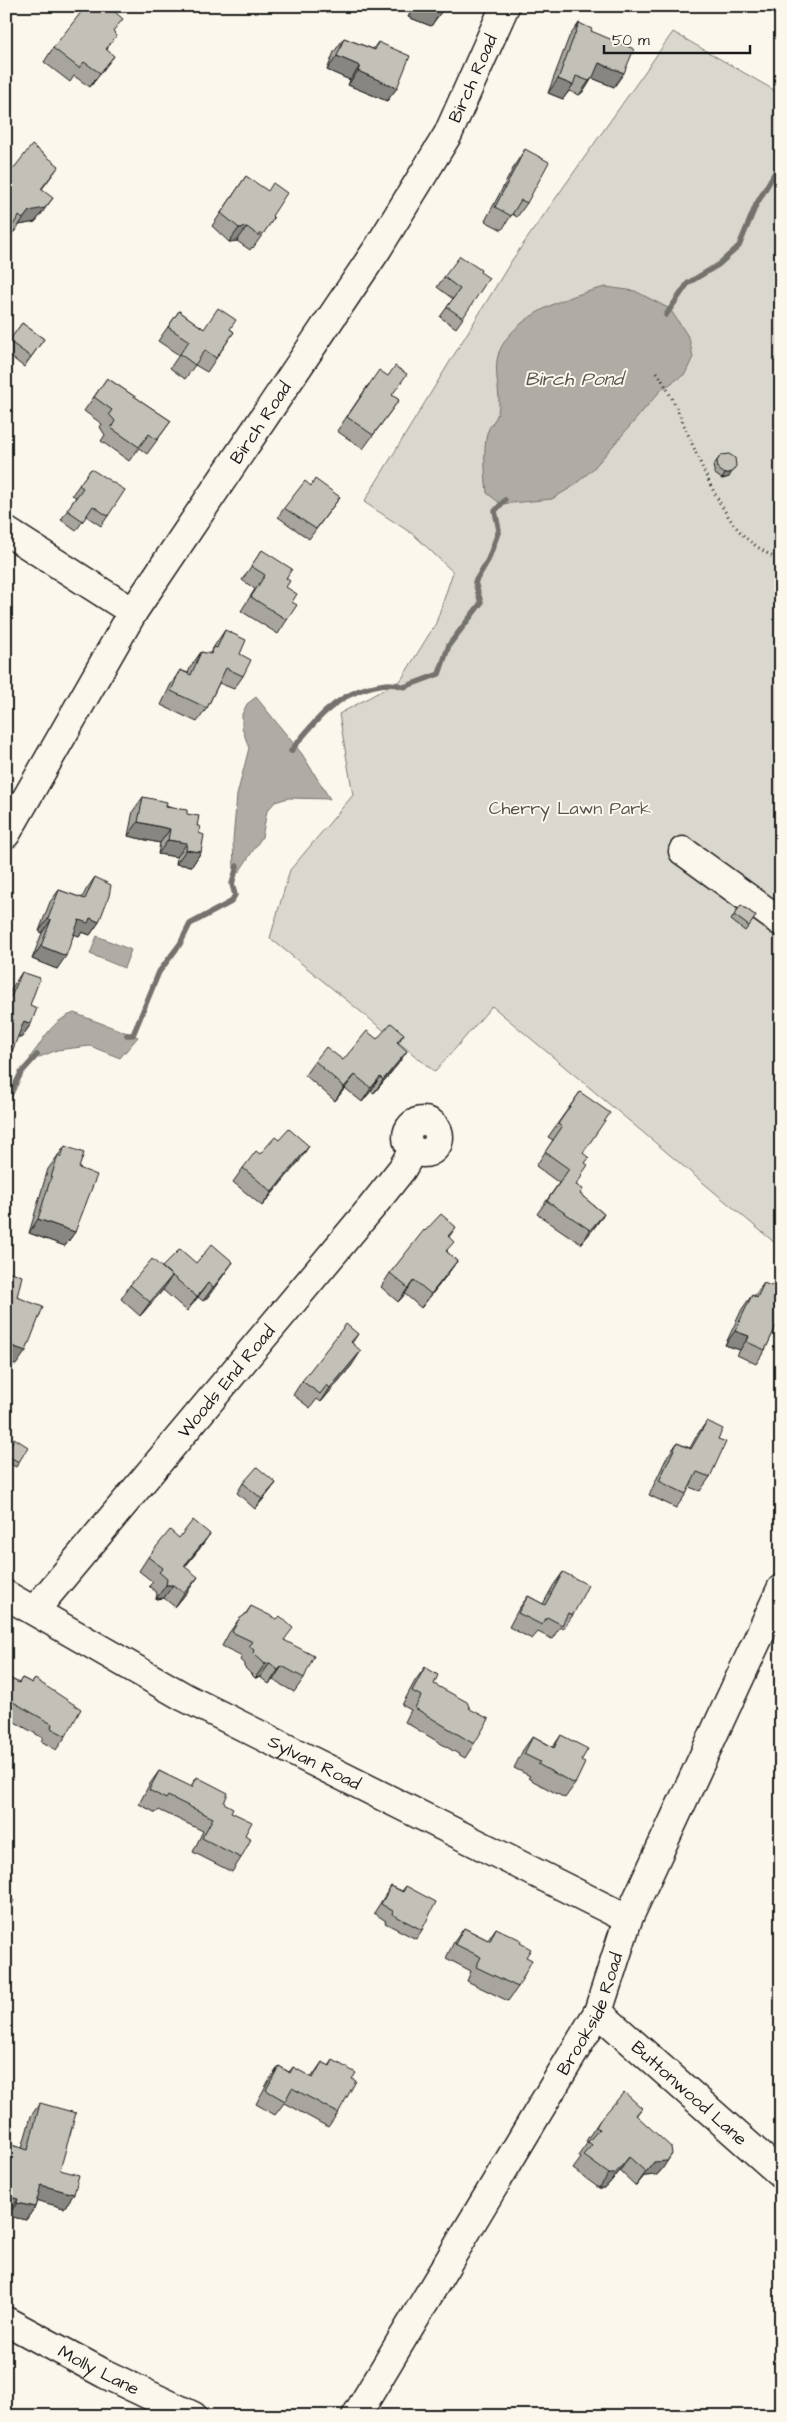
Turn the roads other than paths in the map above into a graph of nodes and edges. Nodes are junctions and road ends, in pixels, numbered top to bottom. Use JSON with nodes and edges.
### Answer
{"nodes":[{"id":1,"x":505,"y":6,"type":"edge"},
{"id":2,"x":6,"y":531,"type":"edge"},
{"id":3,"x":133,"y":612,"type":"junction"},
{"id":4,"x":6,"y":834,"type":"edge"},
{"id":5,"x":683,"y":852,"type":"dead end"},
{"id":6,"x":781,"y":922,"type":"edge"},
{"id":7,"x":413,"y":1150,"type":"dead end"},
{"id":8,"x":6,"y":1595,"type":"edge"},
{"id":9,"x":779,"y":1597,"type":"edge"},
{"id":10,"x":35,"y":1610,"type":"junction"},
{"id":11,"x":628,"y":1919,"type":"junction"},
{"id":12,"x":598,"y":2012,"type":"junction"},
{"id":13,"x":781,"y":2174,"type":"edge"},
{"id":14,"x":6,"y":2321,"type":"edge"},
{"id":15,"x":193,"y":2416,"type":"edge"},
{"id":16,"x":356,"y":2416,"type":"edge"}],
"edges":[{"from":1,"to":3,"type":"street","name":"Birch Road"},
{"from":2,"to":3,"type":"street"},
{"from":3,"to":4,"type":"street","name":"Birch Road"},
{"from":5,"to":6,"type":"street"},
{"from":7,"to":10,"type":"street","name":"Woods End Road"},
{"from":8,"to":10,"type":"street","name":"Sylvan Road"},
{"from":9,"to":11,"type":"street","name":"Brookside Road"},
{"from":10,"to":11,"type":"street","name":"Sylvan Road"},
{"from":11,"to":12,"type":"street","name":"Brookside Road"},
{"from":12,"to":13,"type":"street","name":"Buttonwood Lane"},
{"from":12,"to":16,"type":"street","name":"Brookside Road"},
{"from":14,"to":15,"type":"street","name":"Molly Lane"}]}
